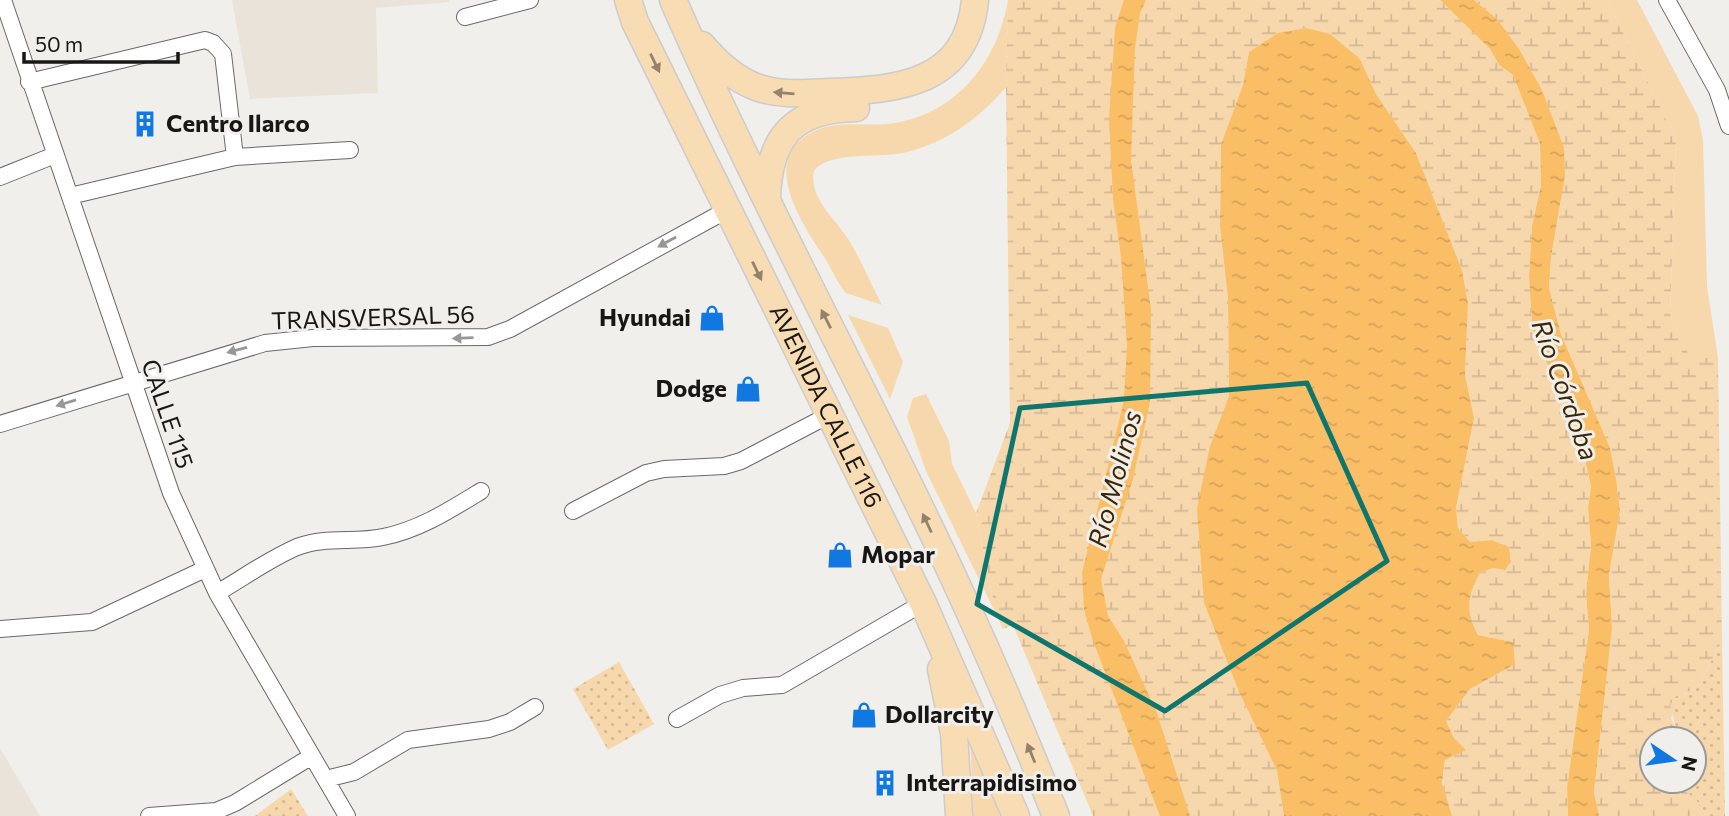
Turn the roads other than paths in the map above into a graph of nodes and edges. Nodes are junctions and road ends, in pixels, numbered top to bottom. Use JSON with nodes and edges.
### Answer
{"nodes":[{"id":1,"x":3,"y":0,"type":"edge"},
{"id":2,"x":530,"y":0,"type":"edge"},
{"id":3,"x":628,"y":0,"type":"edge"},
{"id":4,"x":975,"y":0,"type":"edge"},
{"id":5,"x":990,"y":0,"type":"edge"},
{"id":6,"x":1667,"y":0,"type":"edge"},
{"id":7,"x":678,"y":12,"type":"edge"},
{"id":8,"x":465,"y":17,"type":"dead end"},
{"id":9,"x":29,"y":82,"type":"junction"},
{"id":10,"x":1729,"y":126,"type":"edge"},
{"id":11,"x":350,"y":150,"type":"dead end"},
{"id":12,"x":55,"y":155,"type":"junction"},
{"id":13,"x":235,"y":157,"type":"junction"},
{"id":14,"x":0,"y":177,"type":"edge"},
{"id":15,"x":70,"y":196,"type":"junction"},
{"id":16,"x":767,"y":198,"type":"junction"},
{"id":17,"x":727,"y":209,"type":"junction"},
{"id":18,"x":132,"y":383,"type":"junction"},
{"id":19,"x":829,"y":415,"type":"junction"},
{"id":20,"x":0,"y":424,"type":"edge"},
{"id":21,"x":481,"y":491,"type":"dead end"},
{"id":22,"x":573,"y":511,"type":"dead end"},
{"id":23,"x":205,"y":569,"type":"junction"},
{"id":24,"x":217,"y":593,"type":"junction"},
{"id":25,"x":923,"y":603,"type":"junction"},
{"id":26,"x":0,"y":629,"type":"edge"},
{"id":27,"x":535,"y":707,"type":"dead end"},
{"id":28,"x":677,"y":719,"type":"dead end"},
{"id":29,"x":312,"y":756,"type":"junction"},
{"id":30,"x":326,"y":779,"type":"junction"},
{"id":31,"x":956,"y":814,"type":"edge"},
{"id":32,"x":149,"y":816,"type":"edge"},
{"id":33,"x":347,"y":816,"type":"edge"},
{"id":34,"x":1016,"y":816,"type":"edge"},
{"id":35,"x":1056,"y":816,"type":"edge"}],
"edges":[{"from":1,"to":9,"type":"street","name":"CALLE 115"},
{"from":2,"to":8,"type":"street"},
{"from":3,"to":17,"type":"main road","name":"AVENIDA CALLE 116","one_way":true},
{"from":4,"to":7,"type":"main road","one_way":true},
{"from":5,"to":16,"type":"main road"},
{"from":6,"to":10,"type":"street"},
{"from":7,"to":16,"type":"main road","name":"AVENIDA CALLE 116"},
{"from":9,"to":12,"type":"street","name":"CALLE 115"},
{"from":9,"to":13,"type":"street"},
{"from":11,"to":13,"type":"street"},
{"from":12,"to":14,"type":"street"},
{"from":12,"to":15,"type":"street","name":"CALLE 115"},
{"from":13,"to":15,"type":"street"},
{"from":15,"to":18,"type":"street","name":"CALLE 115"},
{"from":35,"to":16,"type":"main road","name":"AVENIDA CALLE 116","one_way":true},
{"from":17,"to":18,"type":"street","name":"TRANSVERSAL 56","one_way":true},
{"from":17,"to":19,"type":"main road","name":"AVENIDA CALLE 116","one_way":true},
{"from":18,"to":20,"type":"street","name":"TRANSVERSAL 56","one_way":true},
{"from":18,"to":23,"type":"street","name":"CALLE 115"},
{"from":19,"to":22,"type":"street"},
{"from":19,"to":25,"type":"main road","name":"AVENIDA CALLE 116"},
{"from":21,"to":24,"type":"street"},
{"from":23,"to":24,"type":"street","name":"CALLE 115"},
{"from":23,"to":26,"type":"street"},
{"from":24,"to":29,"type":"street","name":"CALLE 115"},
{"from":25,"to":28,"type":"street"},
{"from":25,"to":31,"type":"main road"},
{"from":25,"to":34,"type":"main road","name":"AVENIDA CALLE 116"},
{"from":27,"to":30,"type":"street"},
{"from":29,"to":30,"type":"street","name":"CALLE 115"},
{"from":29,"to":32,"type":"street"},
{"from":30,"to":33,"type":"street","name":"CALLE 115"}]}
